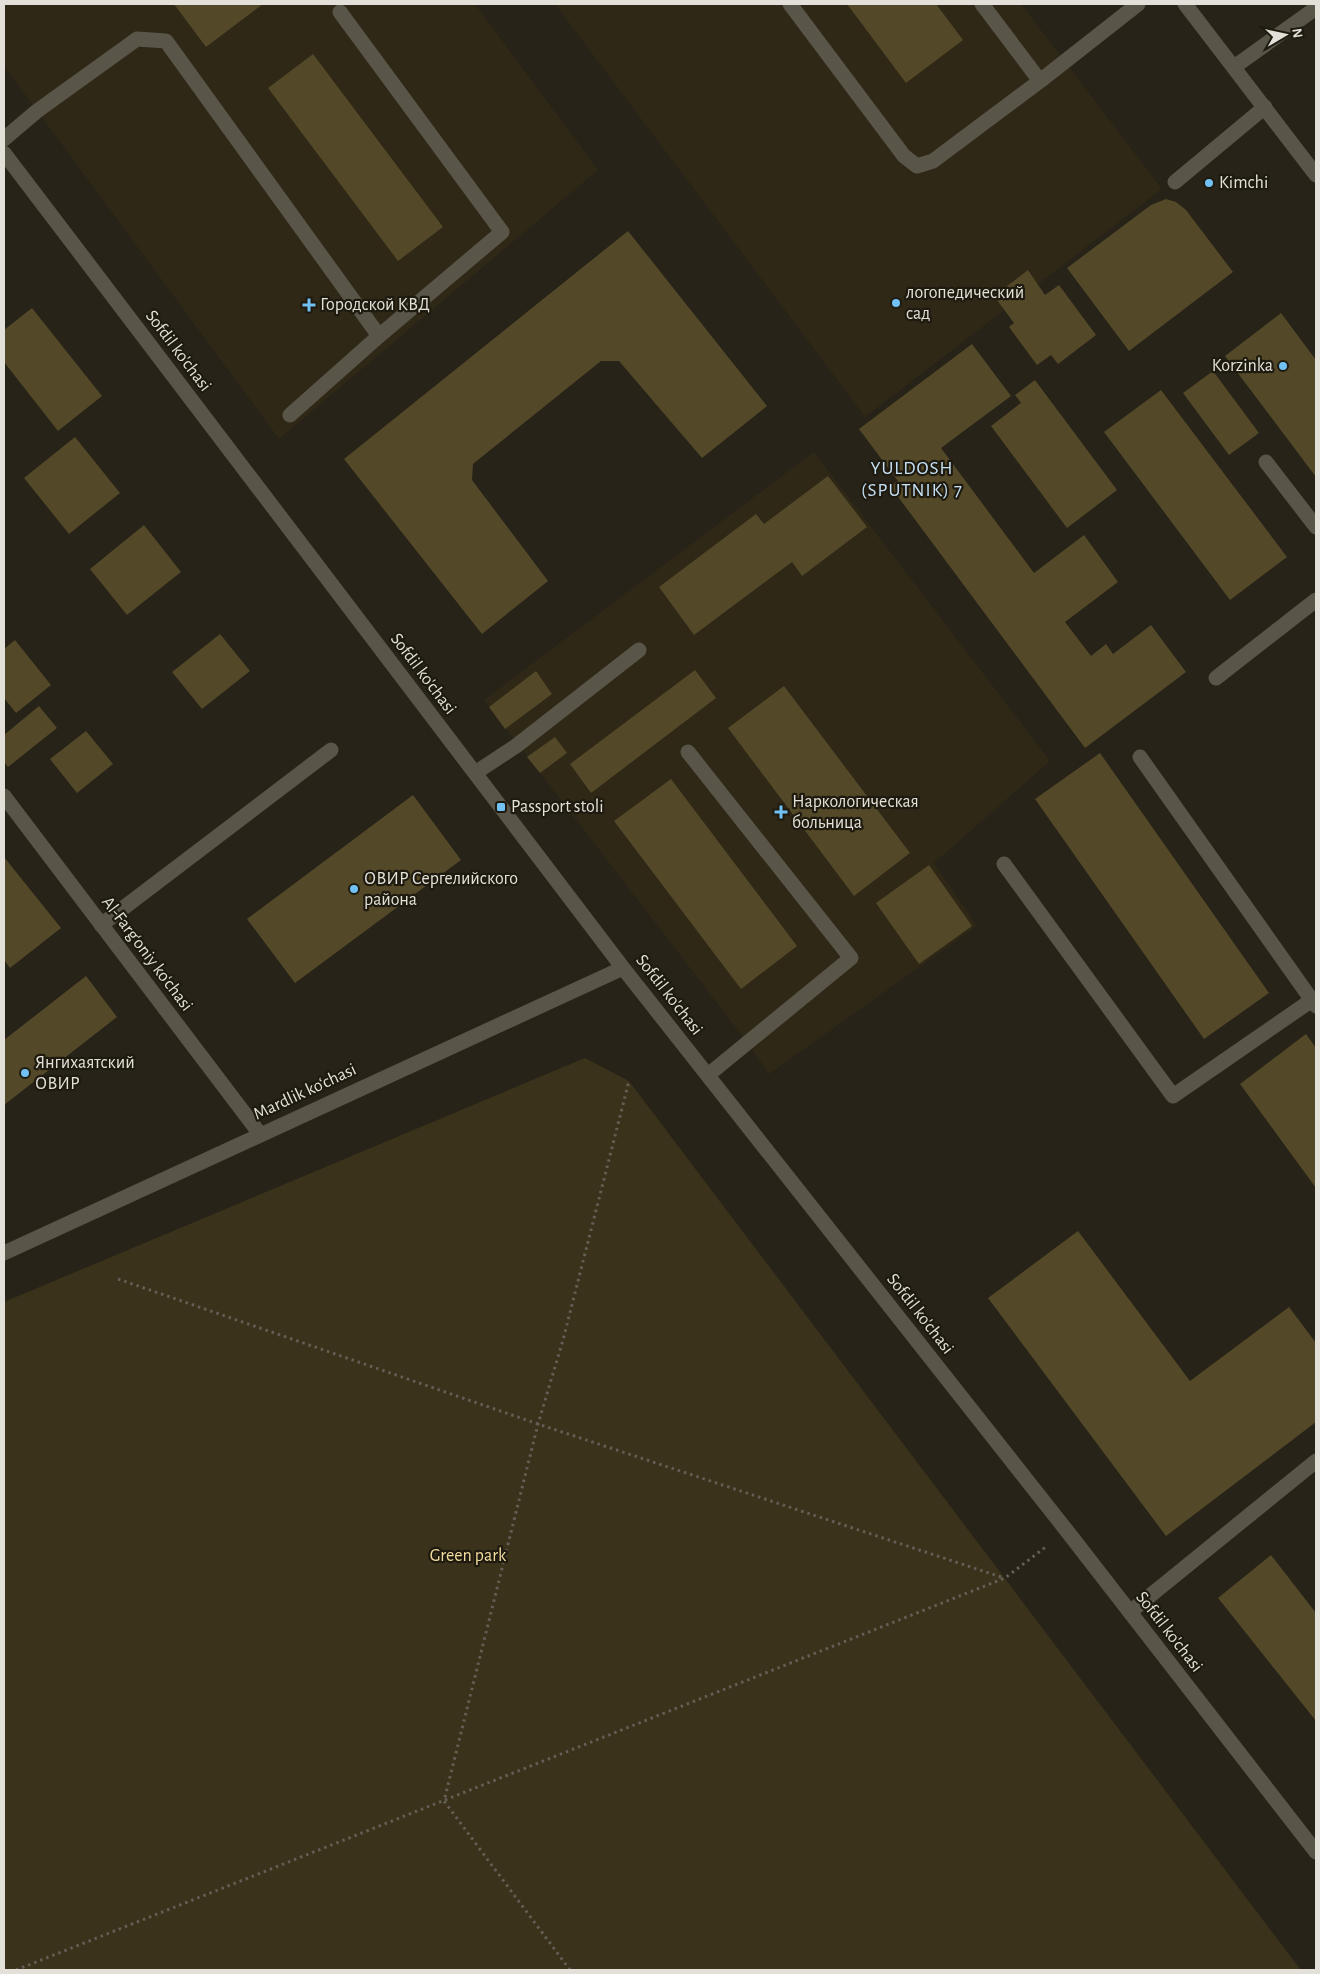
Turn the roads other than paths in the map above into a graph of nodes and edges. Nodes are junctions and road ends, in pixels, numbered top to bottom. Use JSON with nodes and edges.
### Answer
{"nodes":[{"id":1,"x":790,"y":4,"type":"edge"},
{"id":2,"x":982,"y":4,"type":"edge"},
{"id":3,"x":1138,"y":4,"type":"edge"},
{"id":4,"x":1185,"y":4,"type":"edge"},
{"id":5,"x":1316,"y":8,"type":"edge"},
{"id":6,"x":340,"y":12,"type":"dead end"},
{"id":7,"x":1234,"y":67,"type":"junction"},
{"id":8,"x":1040,"y":81,"type":"junction"},
{"id":9,"x":1264,"y":107,"type":"junction"},
{"id":10,"x":4,"y":139,"type":"edge"},
{"id":11,"x":4,"y":153,"type":"edge"},
{"id":12,"x":1316,"y":175,"type":"edge"},
{"id":13,"x":1175,"y":182,"type":"dead end"},
{"id":14,"x":379,"y":336,"type":"junction"},
{"id":15,"x":290,"y":415,"type":"dead end"},
{"id":16,"x":1266,"y":462,"type":"dead end"},
{"id":17,"x":1316,"y":527,"type":"edge"},
{"id":18,"x":1316,"y":600,"type":"edge"},
{"id":19,"x":639,"y":650,"type":"dead end"},
{"id":20,"x":1216,"y":678,"type":"dead end"},
{"id":21,"x":331,"y":750,"type":"dead end"},
{"id":22,"x":688,"y":752,"type":"dead end"},
{"id":23,"x":1140,"y":757,"type":"dead end"},
{"id":24,"x":475,"y":774,"type":"junction"},
{"id":25,"x":4,"y":796,"type":"edge"},
{"id":26,"x":1004,"y":864,"type":"dead end"},
{"id":27,"x":101,"y":925,"type":"junction"},
{"id":28,"x":623,"y":968,"type":"junction"},
{"id":29,"x":1314,"y":1003,"type":"edge"},
{"id":30,"x":708,"y":1075,"type":"junction"},
{"id":31,"x":260,"y":1134,"type":"junction"},
{"id":32,"x":4,"y":1253,"type":"edge"},
{"id":33,"x":1316,"y":1461,"type":"edge"},
{"id":34,"x":1130,"y":1612,"type":"junction"},
{"id":35,"x":1316,"y":1852,"type":"edge"}],
"edges":[{"from":1,"to":8,"type":"street"},
{"from":2,"to":8,"type":"street"},
{"from":3,"to":8,"type":"street"},
{"from":4,"to":7,"type":"street"},
{"from":5,"to":7,"type":"street"},
{"from":6,"to":14,"type":"street"},
{"from":7,"to":9,"type":"street"},
{"from":9,"to":12,"type":"street"},
{"from":9,"to":13,"type":"street"},
{"from":10,"to":14,"type":"street"},
{"from":11,"to":24,"type":"street","name":"Sofdil ko'chasi"},
{"from":14,"to":15,"type":"street"},
{"from":16,"to":17,"type":"street"},
{"from":18,"to":20,"type":"street"},
{"from":19,"to":24,"type":"street"},
{"from":21,"to":27,"type":"street"},
{"from":22,"to":30,"type":"street"},
{"from":23,"to":29,"type":"street"},
{"from":24,"to":28,"type":"street","name":"Sofdil ko'chasi"},
{"from":25,"to":27,"type":"street","name":"Al-Farg‘oniy ko‘chasi"},
{"from":26,"to":29,"type":"street"},
{"from":27,"to":31,"type":"street","name":"Al-Farg‘oniy ko‘chasi"},
{"from":28,"to":30,"type":"street","name":"Sofdil ko'chasi"},
{"from":28,"to":31,"type":"street","name":"Mardlik ko‘chasi"},
{"from":30,"to":34,"type":"street","name":"Sofdil ko'chasi"},
{"from":31,"to":32,"type":"street","name":"Mardlik ko‘chasi"},
{"from":33,"to":34,"type":"street"},
{"from":34,"to":35,"type":"street","name":"Sofdil ko'chasi"}]}
